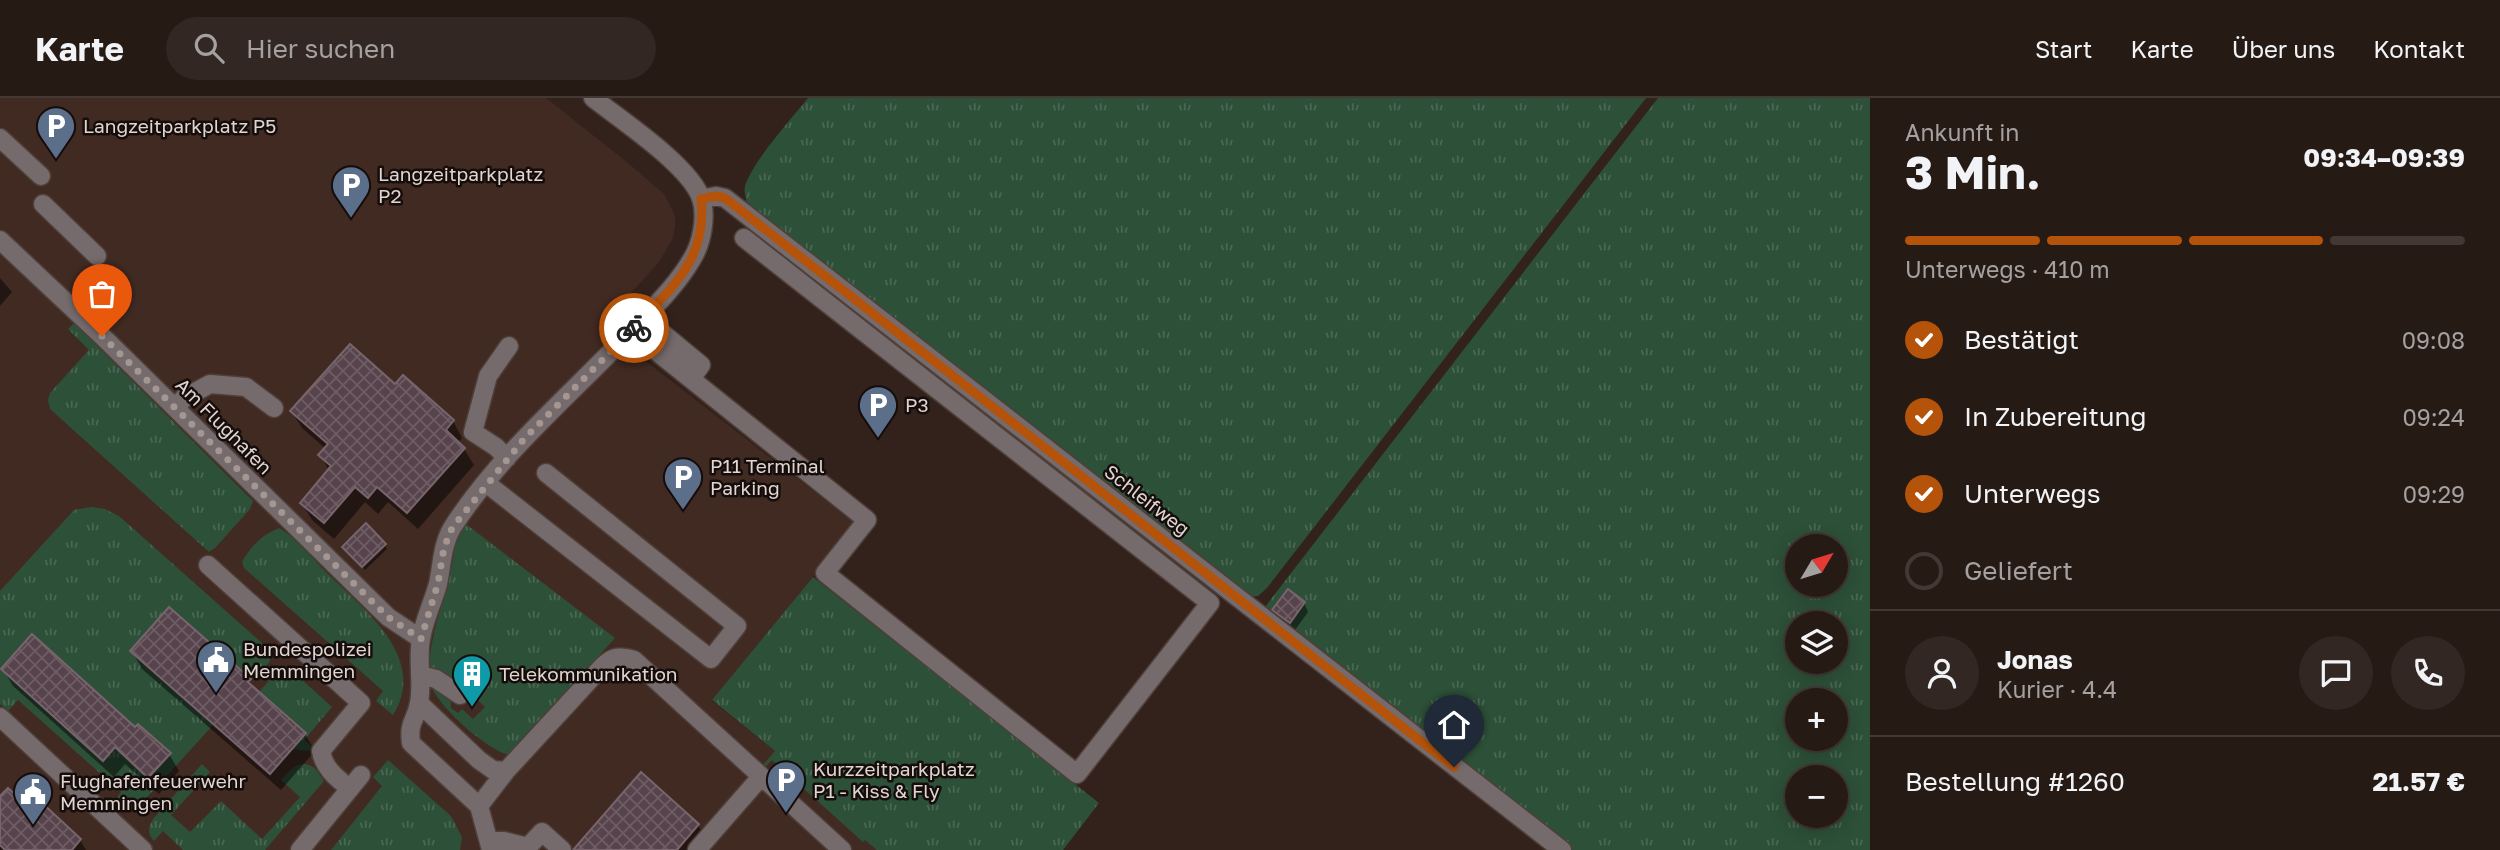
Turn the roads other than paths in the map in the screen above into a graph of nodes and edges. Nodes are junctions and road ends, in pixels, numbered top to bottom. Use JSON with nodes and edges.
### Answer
{"nodes":[{"id":1,"x":593,"y":98,"type":"edge"},
{"id":2,"x":0,"y":138,"type":"edge"},
{"id":3,"x":41,"y":176,"type":"dead end"},
{"id":4,"x":701,"y":199,"type":"junction"},
{"id":5,"x":43,"y":204,"type":"dead end"},
{"id":6,"x":744,"y":238,"type":"dead end"},
{"id":7,"x":0,"y":240,"type":"edge"},
{"id":8,"x":97,"y":256,"type":"dead end"},
{"id":9,"x":644,"y":318,"type":"junction"},
{"id":10,"x":631,"y":331,"type":"junction"},
{"id":11,"x":509,"y":346,"type":"dead end"},
{"id":12,"x":696,"y":372,"type":"junction"},
{"id":13,"x":176,"y":407,"type":"junction"},
{"id":14,"x":274,"y":408,"type":"dead end"},
{"id":15,"x":508,"y":458,"type":"junction"},
{"id":16,"x":546,"y":473,"type":"dead end"},
{"id":17,"x":486,"y":483,"type":"junction"},
{"id":18,"x":208,"y":565,"type":"dead end"},
{"id":19,"x":421,"y":639,"type":"junction"},
{"id":20,"x":420,"y":675,"type":"junction"},
{"id":21,"x":460,"y":695,"type":"dead end"},
{"id":22,"x":419,"y":704,"type":"junction"},
{"id":23,"x":0,"y":717,"type":"edge"},
{"id":24,"x":506,"y":771,"type":"junction"},
{"id":25,"x":760,"y":778,"type":"junction"},
{"id":26,"x":479,"y":806,"type":"junction"},
{"id":27,"x":488,"y":847,"type":"edge"},
{"id":28,"x":143,"y":850,"type":"edge"},
{"id":29,"x":300,"y":850,"type":"edge"},
{"id":30,"x":562,"y":850,"type":"edge"},
{"id":31,"x":697,"y":850,"type":"edge"},
{"id":32,"x":842,"y":850,"type":"edge"},
{"id":33,"x":1562,"y":850,"type":"edge"}],
"edges":[{"from":1,"to":4,"type":"street"},
{"from":2,"to":3,"type":"street"},
{"from":4,"to":9,"type":"street"},
{"from":4,"to":33,"type":"street","name":"Schleifweg"},
{"from":5,"to":8,"type":"street"},
{"from":6,"to":12,"type":"street"},
{"from":7,"to":13,"type":"street","name":"Am Flughafen"},
{"from":9,"to":10,"type":"street"},
{"from":9,"to":12,"type":"street"},
{"from":10,"to":12,"type":"street"},
{"from":10,"to":15,"type":"street"},
{"from":11,"to":15,"type":"street"},
{"from":13,"to":14,"type":"street"},
{"from":13,"to":19,"type":"street","name":"Am Flughafen"},
{"from":15,"to":17,"type":"street"},
{"from":16,"to":17,"type":"street"},
{"from":17,"to":19,"type":"street"},
{"from":18,"to":29,"type":"street"},
{"from":19,"to":20,"type":"street"},
{"from":20,"to":21,"type":"street"},
{"from":20,"to":22,"type":"street"},
{"from":22,"to":24,"type":"street"},
{"from":22,"to":26,"type":"street"},
{"from":23,"to":28,"type":"street"},
{"from":24,"to":25,"type":"street"},
{"from":24,"to":26,"type":"street"},
{"from":25,"to":31,"type":"street"},
{"from":25,"to":32,"type":"street"},
{"from":26,"to":27,"type":"street"},
{"from":27,"to":30,"type":"street"}]}
